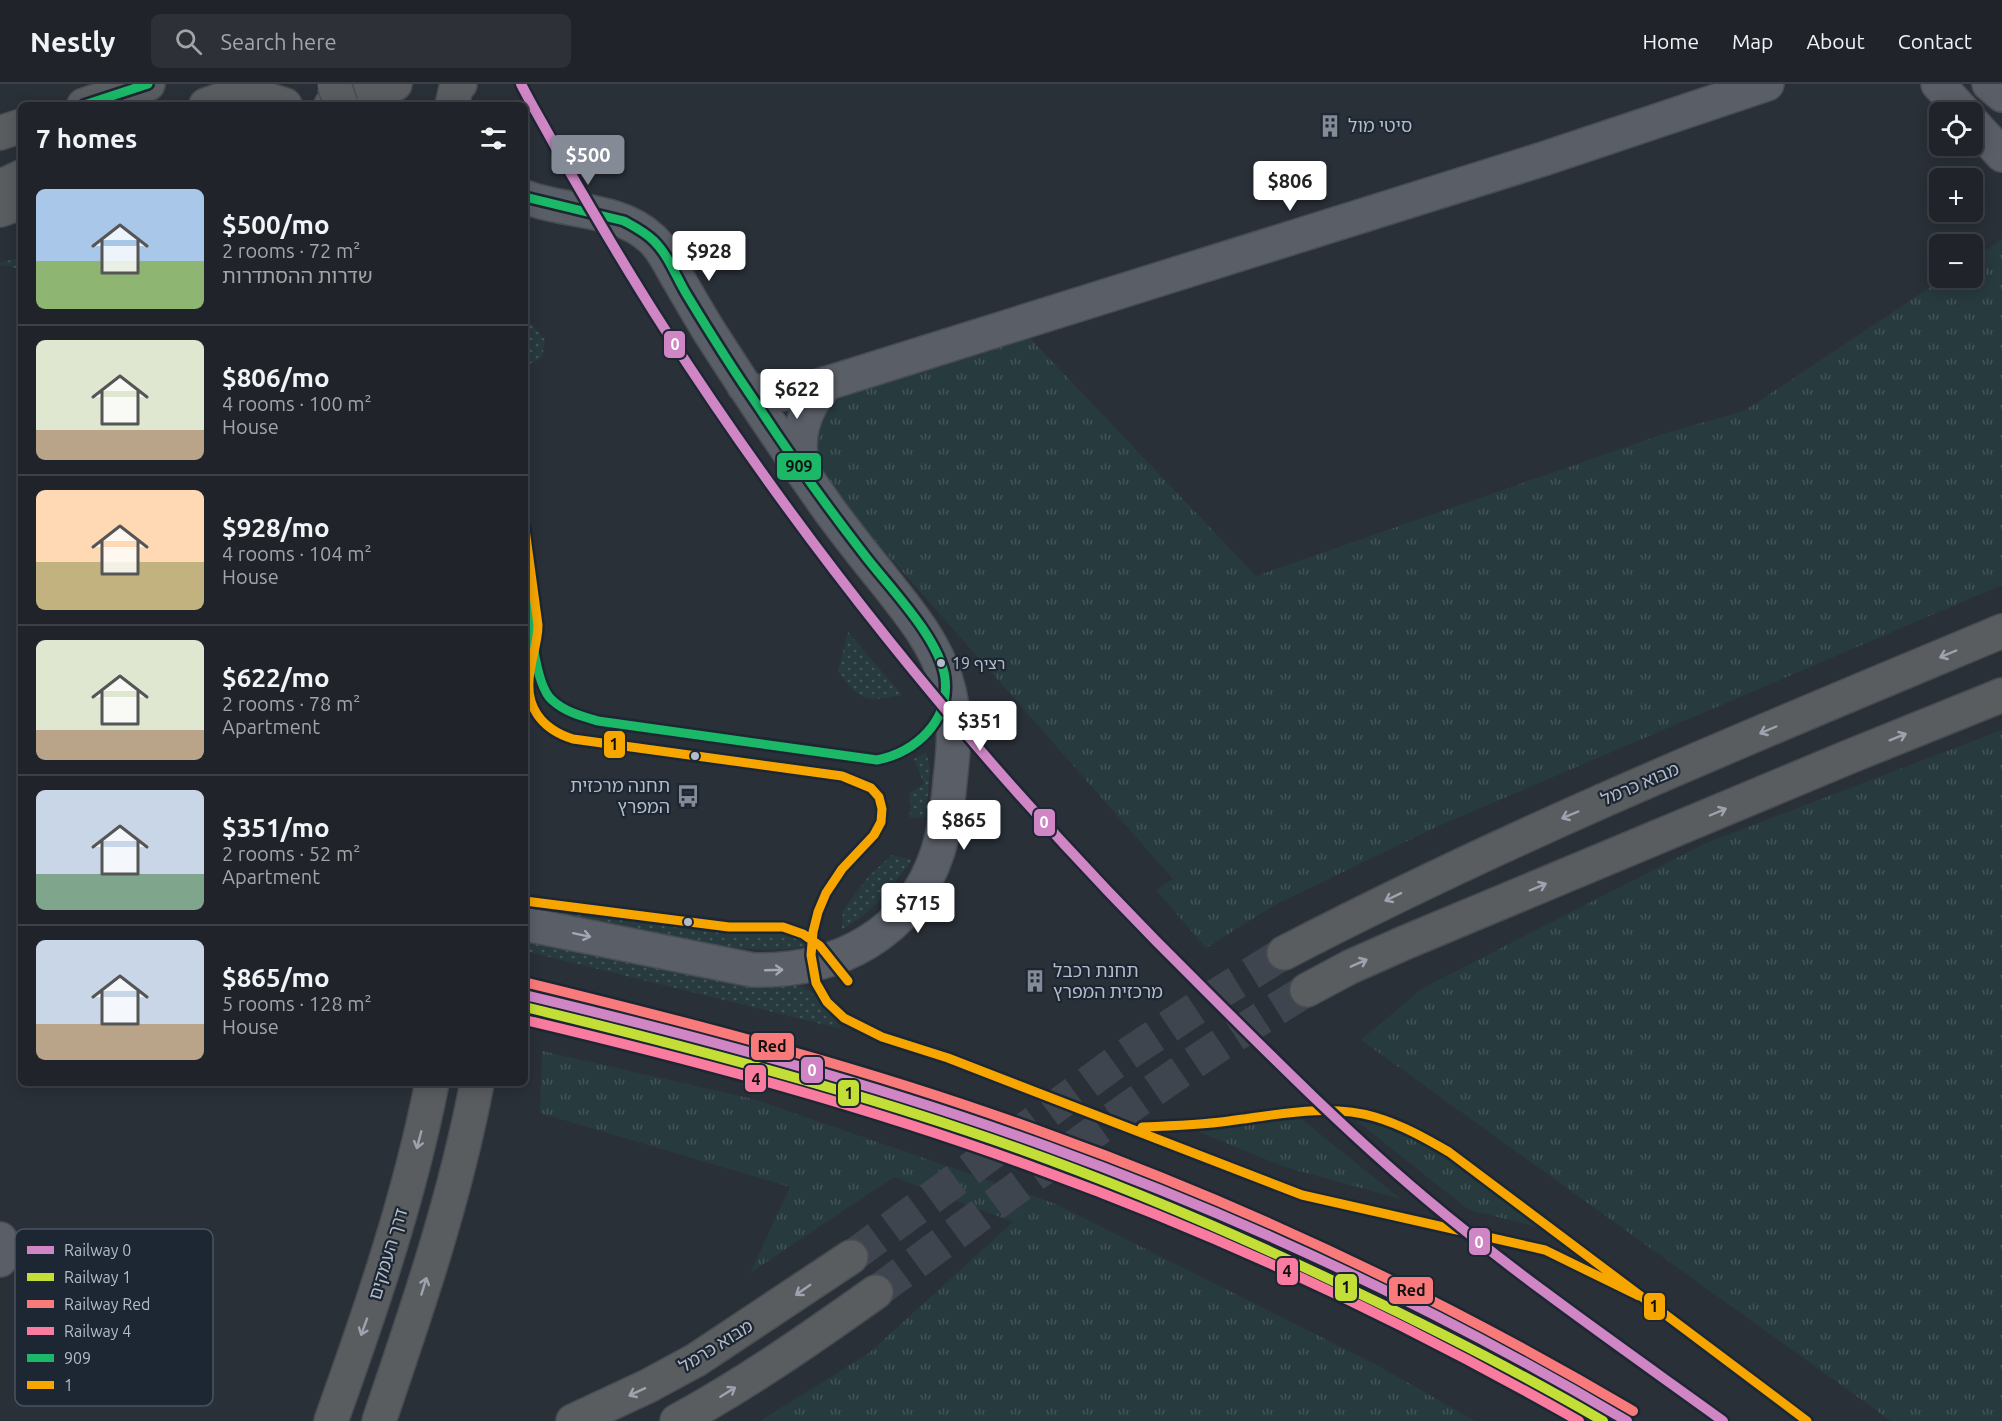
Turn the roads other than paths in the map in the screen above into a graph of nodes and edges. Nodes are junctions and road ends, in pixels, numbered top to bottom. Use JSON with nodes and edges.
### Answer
{"nodes":[{"id":1,"x":148,"y":84,"type":"edge"},
{"id":2,"x":288,"y":84,"type":"edge"},
{"id":3,"x":334,"y":84,"type":"edge"},
{"id":4,"x":341,"y":84,"type":"edge"},
{"id":5,"x":460,"y":84,"type":"edge"},
{"id":6,"x":1767,"y":84,"type":"edge"},
{"id":7,"x":1938,"y":84,"type":"edge"},
{"id":8,"x":1989,"y":84,"type":"edge"},
{"id":9,"x":247,"y":87,"type":"edge"},
{"id":10,"x":387,"y":89,"type":"edge"},
{"id":11,"x":2002,"y":95,"type":"edge"},
{"id":12,"x":93,"y":102,"type":"edge"},
{"id":13,"x":213,"y":102,"type":"edge"},
{"id":14,"x":279,"y":102,"type":"edge"},
{"id":15,"x":294,"y":102,"type":"edge"},
{"id":16,"x":326,"y":102,"type":"edge"},
{"id":17,"x":340,"y":102,"type":"edge"},
{"id":18,"x":342,"y":102,"type":"edge"},
{"id":19,"x":454,"y":102,"type":"edge"},
{"id":20,"x":1955,"y":102,"type":"edge"},
{"id":21,"x":18,"y":127,"type":"edge"},
{"id":22,"x":0,"y":133,"type":"edge"},
{"id":23,"x":1983,"y":134,"type":"edge"},
{"id":24,"x":2002,"y":155,"type":"edge"},
{"id":25,"x":18,"y":178,"type":"edge"},
{"id":26,"x":0,"y":187,"type":"edge"},
{"id":27,"x":528,"y":198,"type":"edge"},
{"id":28,"x":18,"y":204,"type":"edge"},
{"id":29,"x":0,"y":210,"type":"edge"},
{"id":30,"x":826,"y":383,"type":"junction"},
{"id":31,"x":744,"y":386,"type":"junction"},
{"id":32,"x":810,"y":482,"type":"junction"},
{"id":33,"x":2002,"y":631,"type":"edge"},
{"id":34,"x":2002,"y":695,"type":"edge"},
{"id":35,"x":528,"y":925,"type":"edge"},
{"id":36,"x":1284,"y":953,"type":"tunnel mouth"},
{"id":37,"x":1307,"y":990,"type":"tunnel mouth"},
{"id":38,"x":431,"y":1086,"type":"edge"},
{"id":39,"x":476,"y":1086,"type":"edge"},
{"id":40,"x":0,"y":1239,"type":"edge"},
{"id":41,"x":851,"y":1257,"type":"tunnel mouth"},
{"id":42,"x":0,"y":1260,"type":"edge"},
{"id":43,"x":876,"y":1292,"type":"tunnel mouth"},
{"id":44,"x":331,"y":1421,"type":"edge"},
{"id":45,"x":379,"y":1421,"type":"edge"},
{"id":46,"x":573,"y":1421,"type":"edge"},
{"id":47,"x":677,"y":1421,"type":"edge"}],
"edges":[{"from":1,"to":12,"type":"highway"},
{"from":2,"to":15,"type":"highway"},
{"from":3,"to":17,"type":"highway","bridge":true},
{"from":4,"to":16,"type":"street"},
{"from":5,"to":19,"type":"highway"},
{"from":6,"to":30,"type":"street"},
{"from":7,"to":20,"type":"street"},
{"from":8,"to":11,"type":"street"},
{"from":9,"to":13,"type":"highway"},
{"from":9,"to":14,"type":"highway"},
{"from":10,"to":18,"type":"highway"},
{"from":21,"to":22,"type":"highway"},
{"from":23,"to":24,"type":"street"},
{"from":25,"to":26,"type":"highway"},
{"from":27,"to":31,"type":"street"},
{"from":28,"to":29,"type":"highway"},
{"from":30,"to":31,"type":"street"},
{"from":30,"to":32,"type":"street"},
{"from":31,"to":32,"type":"street"},
{"from":35,"to":32,"type":"street","one_way":true},
{"from":33,"to":36,"type":"highway","name":"מבוא כרמל","one_way":true},
{"from":37,"to":34,"type":"highway","one_way":true},
{"from":38,"to":44,"type":"highway","name":"דרך העמקים","one_way":true},
{"from":45,"to":39,"type":"highway","one_way":true},
{"from":40,"to":42,"type":"street"},
{"from":41,"to":46,"type":"highway","name":"מבוא כרמל","one_way":true},
{"from":47,"to":43,"type":"highway","one_way":true}]}
